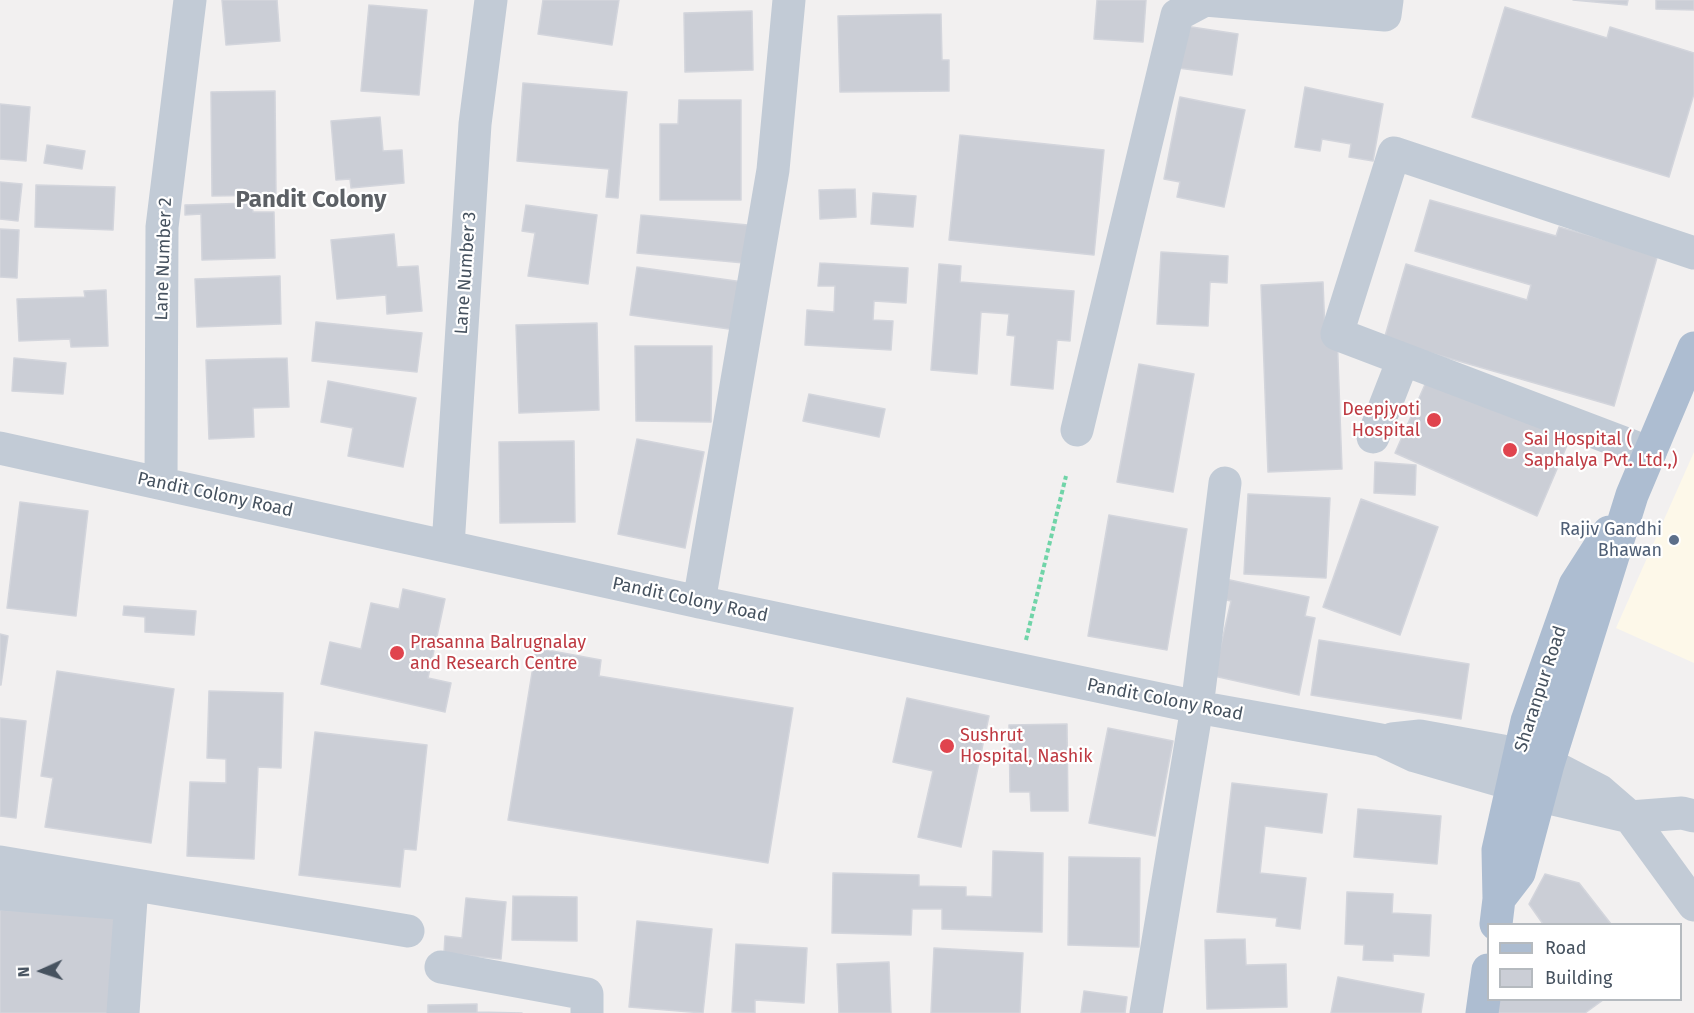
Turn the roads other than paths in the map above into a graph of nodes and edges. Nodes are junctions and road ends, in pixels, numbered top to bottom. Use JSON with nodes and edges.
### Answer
{"nodes":[{"id":1,"x":190,"y":0,"type":"edge"},
{"id":2,"x":491,"y":0,"type":"edge"},
{"id":3,"x":789,"y":0,"type":"edge"},
{"id":4,"x":1388,"y":0,"type":"edge"},
{"id":5,"x":1694,"y":253,"type":"edge"},
{"id":6,"x":1694,"y":348,"type":"edge"},
{"id":7,"x":1403,"y":360,"type":"junction"},
{"id":8,"x":1077,"y":430,"type":"dead end"},
{"id":9,"x":1373,"y":437,"type":"dead end"},
{"id":10,"x":0,"y":448,"type":"edge"},
{"id":11,"x":1650,"y":453,"type":"junction"},
{"id":12,"x":161,"y":483,"type":"junction"},
{"id":13,"x":1225,"y":483,"type":"dead end"},
{"id":14,"x":448,"y":546,"type":"junction"},
{"id":15,"x":699,"y":602,"type":"junction"},
{"id":16,"x":1197,"y":707,"type":"junction"},
{"id":17,"x":1530,"y":775,"type":"junction"},
{"id":18,"x":1694,"y":816,"type":"edge"},
{"id":19,"x":1630,"y":817,"type":"junction"},
{"id":20,"x":0,"y":862,"type":"edge"},
{"id":21,"x":78,"y":888,"type":"junction"},
{"id":22,"x":0,"y":894,"type":"edge"},
{"id":23,"x":131,"y":895,"type":"junction"},
{"id":24,"x":1694,"y":905,"type":"edge"},
{"id":25,"x":1497,"y":912,"type":"edge"},
{"id":26,"x":408,"y":931,"type":"dead end"},
{"id":27,"x":441,"y":967,"type":"dead end"},
{"id":28,"x":1487,"y":977,"type":"edge"},
{"id":29,"x":123,"y":1013,"type":"edge"},
{"id":30,"x":587,"y":1013,"type":"edge"},
{"id":31,"x":1146,"y":1013,"type":"edge"},
{"id":32,"x":1482,"y":1013,"type":"edge"}],
"edges":[{"from":1,"to":12,"type":"street","name":"Lane Number 2"},
{"from":2,"to":14,"type":"street","name":"Lane Number 3"},
{"from":3,"to":15,"type":"street"},
{"from":4,"to":8,"type":"street"},
{"from":5,"to":7,"type":"street"},
{"from":6,"to":11,"type":"main road","name":"Sharanpur Road"},
{"from":7,"to":9,"type":"street"},
{"from":7,"to":11,"type":"street"},
{"from":10,"to":12,"type":"street","name":"Pandit Colony Road"},
{"from":11,"to":17,"type":"main road","name":"Sharanpur Road"},
{"from":12,"to":14,"type":"street","name":"Pandit Colony Road"},
{"from":13,"to":16,"type":"street"},
{"from":14,"to":15,"type":"street","name":"Pandit Colony Road"},
{"from":15,"to":16,"type":"street","name":"Pandit Colony Road"},
{"from":16,"to":17,"type":"street","name":"Pandit Colony Road"},
{"from":16,"to":31,"type":"street"},
{"from":17,"to":19,"type":"street","name":"Pandit Colony Road"},
{"from":17,"to":25,"type":"main road","name":"Sharanpur Road"},
{"from":18,"to":19,"type":"street"},
{"from":19,"to":24,"type":"street","name":"Pandit Colony Road"},
{"from":20,"to":21,"type":"street"},
{"from":21,"to":22,"type":"street"},
{"from":21,"to":23,"type":"street"},
{"from":23,"to":26,"type":"street"},
{"from":23,"to":29,"type":"street"},
{"from":27,"to":30,"type":"street"},
{"from":28,"to":32,"type":"main road"}]}
